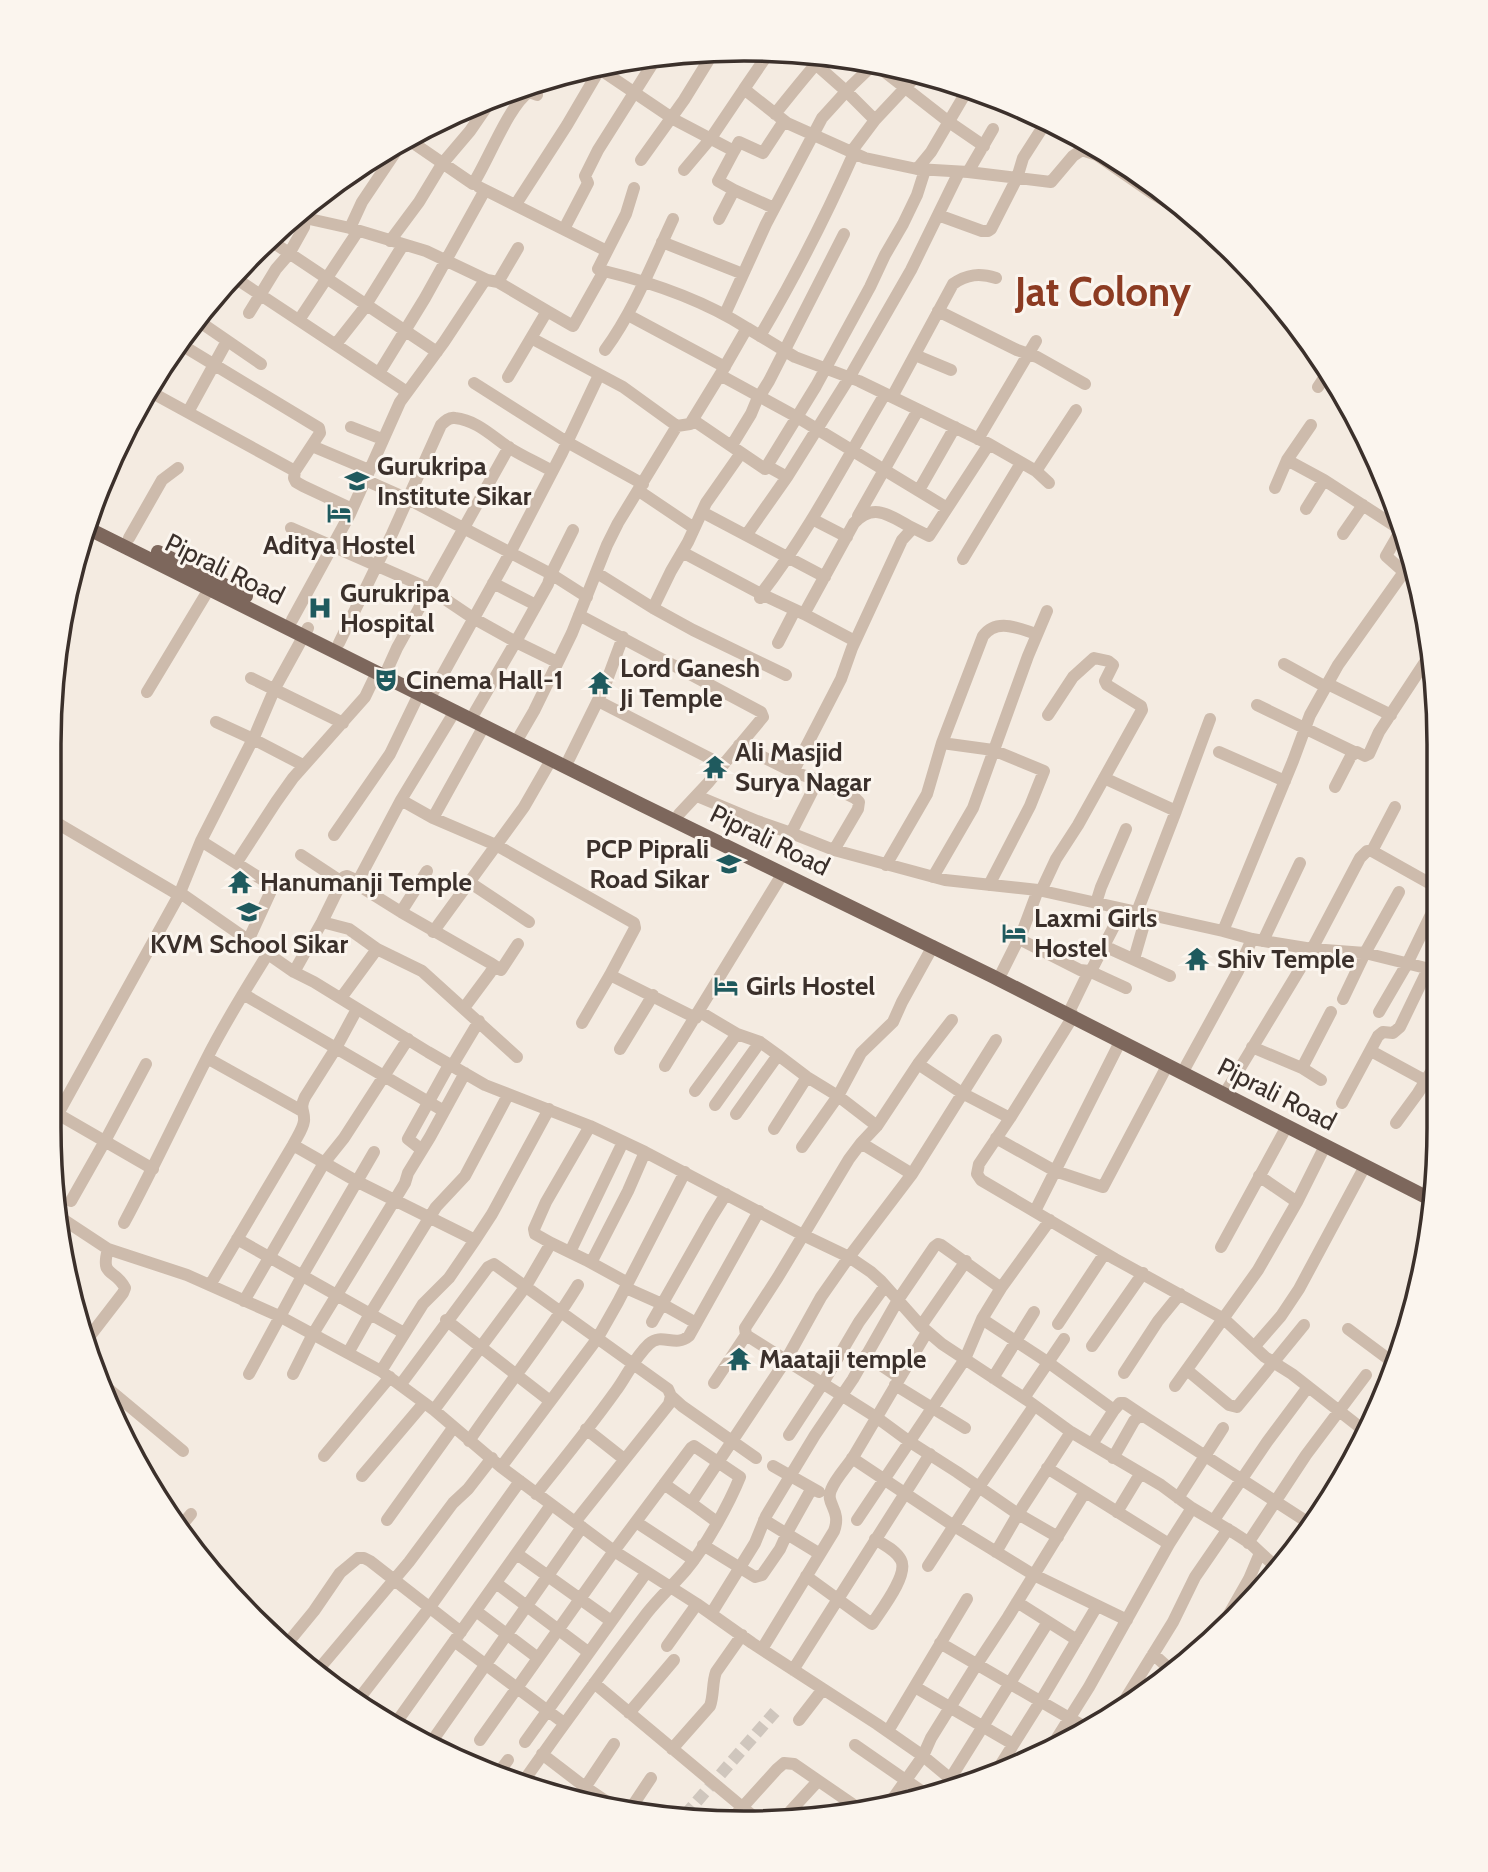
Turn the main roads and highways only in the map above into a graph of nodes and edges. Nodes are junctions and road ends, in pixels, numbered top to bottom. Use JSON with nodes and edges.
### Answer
{"nodes":[{"id":1,"x":98,"y":523,"type":"edge"},
{"id":2,"x":95,"y":532,"type":"edge"},
{"id":3,"x":306,"y":632,"type":"junction"},
{"id":4,"x":383,"y":670,"type":"junction"},
{"id":5,"x":426,"y":693,"type":"junction"},
{"id":6,"x":1072,"y":1013,"type":"junction"},
{"id":7,"x":1424,"y":1187,"type":"edge"},
{"id":8,"x":1423,"y":1195,"type":"edge"}],
"edges":[{"from":1,"to":3,"type":"main road"},
{"from":2,"to":3,"type":"main road","name":"Piprali Road"},
{"from":3,"to":4,"type":"main road","name":"Piprali Road"},
{"from":3,"to":4,"type":"main road"},
{"from":4,"to":5,"type":"main road"},
{"from":5,"to":6,"type":"main road","name":"Piprali Road"},
{"from":5,"to":6,"type":"main road"},
{"from":6,"to":7,"type":"main road"},
{"from":6,"to":8,"type":"main road","name":"Piprali Road"}]}
